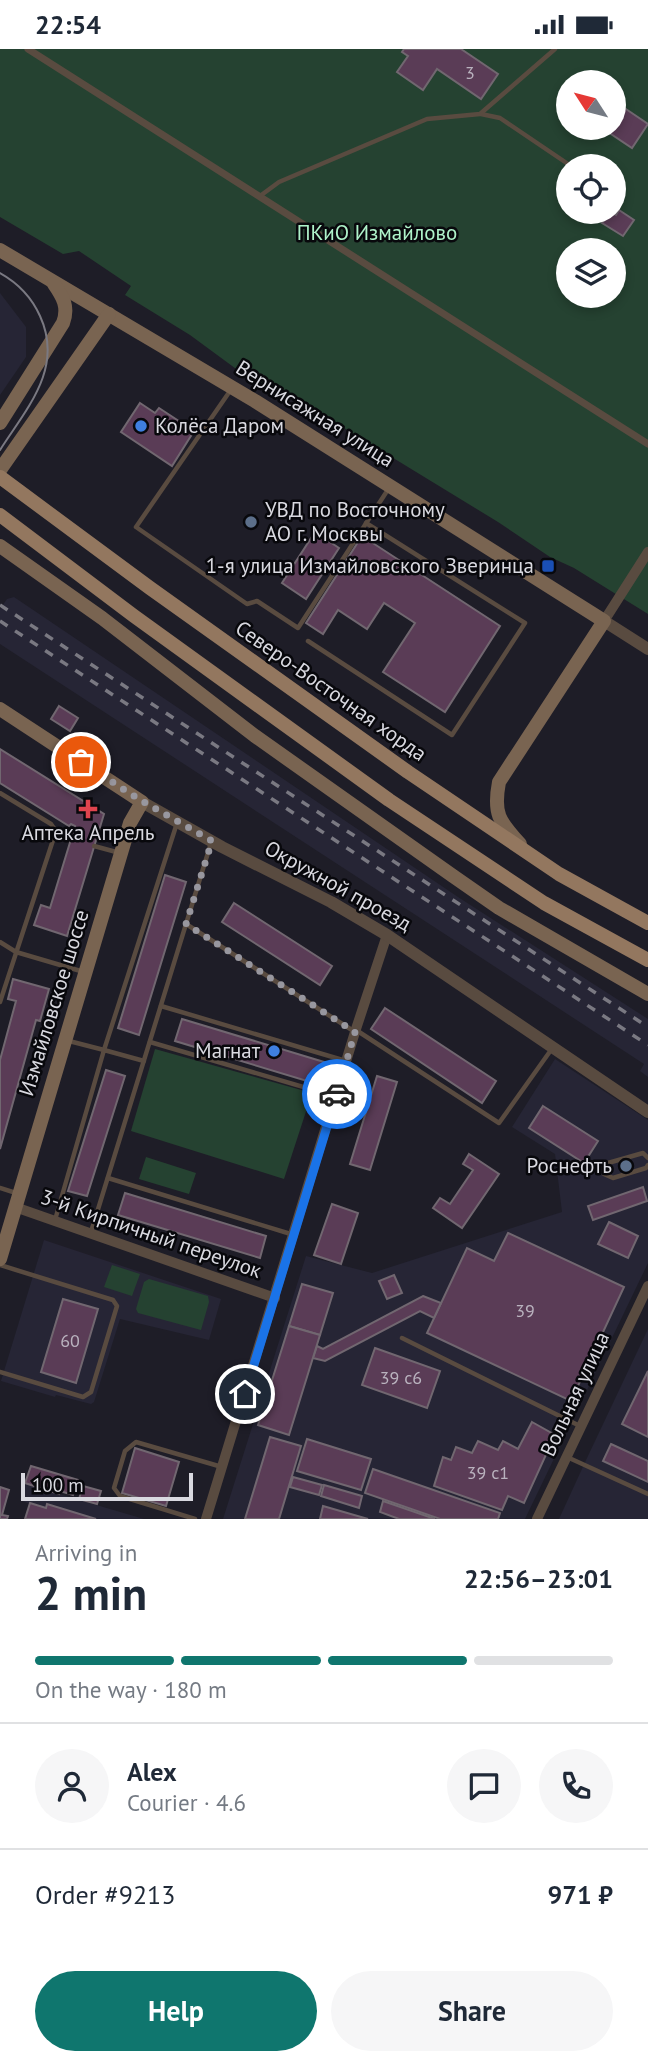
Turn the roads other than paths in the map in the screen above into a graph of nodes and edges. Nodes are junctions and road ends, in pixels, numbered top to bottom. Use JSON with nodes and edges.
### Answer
{"nodes":[{"id":1,"x":28,"y":49,"type":"edge"},
{"id":2,"x":555,"y":49,"type":"edge"},
{"id":3,"x":480,"y":114,"type":"junction"},
{"id":4,"x":556,"y":156,"type":"edge"},
{"id":5,"x":260,"y":197,"type":"junction"},
{"id":6,"x":0,"y":250,"type":"edge"},
{"id":7,"x":51,"y":280,"type":"junction"},
{"id":8,"x":109,"y":314,"type":"junction"},
{"id":9,"x":232,"y":387,"type":"junction"},
{"id":10,"x":0,"y":423,"type":"edge"},
{"id":11,"x":648,"y":444,"type":"edge"},
{"id":12,"x":0,"y":470,"type":"edge"},
{"id":13,"x":0,"y":477,"type":"edge"},
{"id":14,"x":391,"y":486,"type":"junction"},
{"id":15,"x":0,"y":515,"type":"edge"},
{"id":16,"x":366,"y":523,"type":"junction"},
{"id":17,"x":0,"y":546,"type":"edge"},
{"id":18,"x":648,"y":552,"type":"edge"},
{"id":19,"x":604,"y":621,"type":"junction"},
{"id":20,"x":308,"y":641,"type":"dead end"},
{"id":21,"x":648,"y":649,"type":"edge"},
{"id":22,"x":0,"y":709,"type":"edge"},
{"id":23,"x":0,"y":793,"type":"edge"},
{"id":24,"x":142,"y":801,"type":"junction"},
{"id":25,"x":177,"y":822,"type":"junction"},
{"id":26,"x":56,"y":831,"type":"junction"},
{"id":27,"x":71,"y":839,"type":"dead end"},
{"id":28,"x":212,"y":841,"type":"junction"},
{"id":29,"x":94,"y":846,"type":"dead end"},
{"id":30,"x":120,"y":853,"type":"junction"},
{"id":31,"x":527,"y":853,"type":"junction"},
{"id":32,"x":648,"y":923,"type":"edge"},
{"id":33,"x":186,"y":924,"type":"junction"},
{"id":34,"x":387,"y":935,"type":"junction"},
{"id":35,"x":0,"y":943,"type":"edge"},
{"id":36,"x":16,"y":952,"type":"junction"},
{"id":37,"x":648,"y":960,"type":"edge"},
{"id":38,"x":85,"y":972,"type":"junction"},
{"id":39,"x":648,"y":994,"type":"edge"},
{"id":40,"x":0,"y":1002,"type":"edge"},
{"id":41,"x":161,"y":1006,"type":"junction"},
{"id":42,"x":356,"y":1031,"type":"junction"},
{"id":43,"x":65,"y":1039,"type":"junction"},
{"id":44,"x":150,"y":1042,"type":"junction"},
{"id":45,"x":553,"y":1046,"type":"junction"},
{"id":46,"x":104,"y":1050,"type":"junction"},
{"id":47,"x":144,"y":1061,"type":"junction"},
{"id":48,"x":346,"y":1062,"type":"junction"},
{"id":49,"x":336,"y":1097,"type":"junction"},
{"id":50,"x":648,"y":1112,"type":"edge"},
{"id":51,"x":646,"y":1151,"type":"edge"},
{"id":52,"x":648,"y":1158,"type":"edge"},
{"id":53,"x":647,"y":1168,"type":"edge"},
{"id":54,"x":108,"y":1178,"type":"junction"},
{"id":55,"x":0,"y":1188,"type":"edge"},
{"id":56,"x":17,"y":1201,"type":"junction"},
{"id":57,"x":55,"y":1220,"type":"junction"},
{"id":58,"x":91,"y":1233,"type":"junction"},
{"id":59,"x":295,"y":1235,"type":"junction"},
{"id":60,"x":0,"y":1259,"type":"edge"},
{"id":61,"x":0,"y":1265,"type":"edge"},
{"id":62,"x":648,"y":1286,"type":"edge"},
{"id":63,"x":275,"y":1298,"type":"junction"},
{"id":64,"x":402,"y":1338,"type":"dead end"},
{"id":65,"x":0,"y":1372,"type":"edge"},
{"id":66,"x":581,"y":1427,"type":"junction"},
{"id":67,"x":567,"y":1457,"type":"junction"},
{"id":68,"x":222,"y":1468,"type":"junction"},
{"id":69,"x":648,"y":1494,"type":"edge"},
{"id":70,"x":195,"y":1519,"type":"edge"},
{"id":71,"x":206,"y":1519,"type":"edge"},
{"id":72,"x":537,"y":1519,"type":"edge"}],
"edges":[{"from":1,"to":5,"type":"street"},
{"from":2,"to":3,"type":"lane"},
{"from":3,"to":4,"type":"lane"},
{"from":3,"to":5,"type":"lane"},
{"from":5,"to":11,"type":"street"},
{"from":6,"to":7,"type":"main road","name":"Вернисажная улица"},
{"from":7,"to":8,"type":"main road","name":"Вернисажная улица"},
{"from":7,"to":10,"type":"main road"},
{"from":8,"to":9,"type":"main road","name":"Вернисажная улица"},
{"from":8,"to":12,"type":"main road"},
{"from":9,"to":14,"type":"main road","name":"Вернисажная улица"},
{"from":9,"to":16,"type":"lane"},
{"from":13,"to":31,"type":"main road","name":"Северо-Восточная хорда"},
{"from":14,"to":16,"type":"lane"},
{"from":14,"to":19,"type":"main road","name":"Вернисажная улица"},
{"from":15,"to":37,"type":"main road"},
{"from":16,"to":20,"type":"lane"},
{"from":17,"to":39,"type":"main road"},
{"from":18,"to":19,"type":"street"},
{"from":19,"to":21,"type":"street"},
{"from":19,"to":31,"type":"main road"},
{"from":22,"to":24,"type":"main road","name":"Окружной проезд"},
{"from":23,"to":26,"type":"lane"},
{"from":24,"to":25,"type":"street","name":"Окружной проезд"},
{"from":24,"to":30,"type":"main road","name":"Измайловское шоссе"},
{"from":25,"to":28,"type":"street","name":"Окружной проезд"},
{"from":25,"to":46,"type":"lane"},
{"from":26,"to":27,"type":"lane"},
{"from":26,"to":36,"type":"lane"},
{"from":28,"to":33,"type":"lane"},
{"from":28,"to":34,"type":"street","name":"Окружной проезд"},
{"from":29,"to":30,"type":"lane"},
{"from":30,"to":38,"type":"main road","name":"Измайловское шоссе"},
{"from":31,"to":32,"type":"main road","name":"Северо-Восточная хорда"},
{"from":33,"to":41,"type":"lane"},
{"from":33,"to":42,"type":"lane"},
{"from":34,"to":42,"type":"street"},
{"from":34,"to":45,"type":"street","name":"Окружной проезд"},
{"from":35,"to":36,"type":"lane"},
{"from":36,"to":38,"type":"lane"},
{"from":36,"to":40,"type":"lane"},
{"from":38,"to":43,"type":"main road","name":"Измайловское шоссе"},
{"from":41,"to":44,"type":"lane"},
{"from":41,"to":48,"type":"lane"},
{"from":42,"to":45,"type":"lane"},
{"from":42,"to":48,"type":"street"},
{"from":43,"to":46,"type":"lane"},
{"from":43,"to":56,"type":"main road","name":"Измайловское шоссе"},
{"from":44,"to":47,"type":"lane"},
{"from":44,"to":49,"type":"lane"},
{"from":45,"to":50,"type":"street","name":"Окружной проезд"},
{"from":46,"to":47,"type":"lane"},
{"from":46,"to":57,"type":"lane"},
{"from":47,"to":54,"type":"lane"},
{"from":48,"to":49,"type":"street"},
{"from":49,"to":59,"type":"street"},
{"from":51,"to":52,"type":"lane"},
{"from":51,"to":53,"type":"lane"},
{"from":54,"to":58,"type":"lane"},
{"from":54,"to":59,"type":"lane"},
{"from":55,"to":56,"type":"lane"},
{"from":56,"to":57,"type":"street","name":"3-й Кирпичный переулок"},
{"from":56,"to":60,"type":"main road","name":"Измайловское шоссе"},
{"from":57,"to":58,"type":"street","name":"3-й Кирпичный переулок"},
{"from":58,"to":63,"type":"street","name":"3-й Кирпичный переулок"},
{"from":59,"to":63,"type":"street"},
{"from":61,"to":65,"type":"lane"},
{"from":62,"to":66,"type":"street","name":"Вольная улица"},
{"from":63,"to":68,"type":"street"},
{"from":64,"to":66,"type":"lane"},
{"from":66,"to":67,"type":"street","name":"Вольная улица"},
{"from":67,"to":69,"type":"lane"},
{"from":67,"to":72,"type":"street","name":"Вольная улица"},
{"from":68,"to":70,"type":"lane"},
{"from":68,"to":71,"type":"street"}]}
